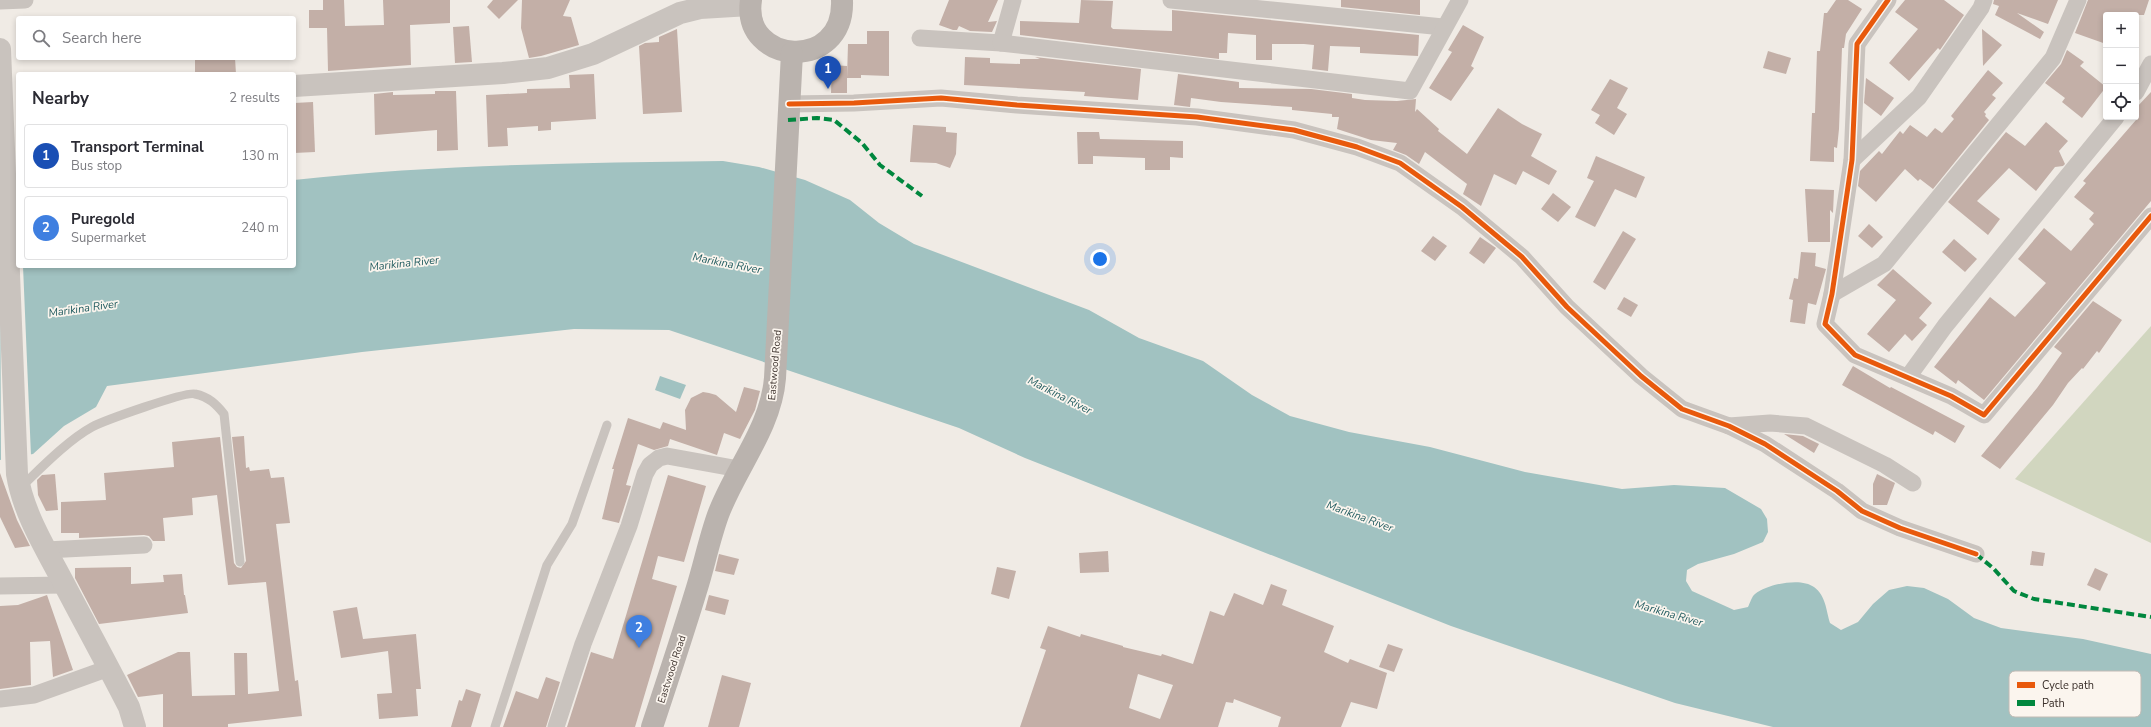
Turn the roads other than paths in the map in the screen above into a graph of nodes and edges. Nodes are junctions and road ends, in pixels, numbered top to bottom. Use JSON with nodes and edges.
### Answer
{"nodes":[{"id":1,"x":25,"y":0,"type":"edge"},
{"id":2,"x":842,"y":0,"type":"edge"},
{"id":3,"x":1013,"y":0,"type":"edge"},
{"id":4,"x":1171,"y":0,"type":"edge"},
{"id":5,"x":1460,"y":0,"type":"edge"},
{"id":6,"x":1888,"y":0,"type":"edge"},
{"id":7,"x":1984,"y":0,"type":"edge"},
{"id":8,"x":2078,"y":0,"type":"edge"},
{"id":9,"x":0,"y":1,"type":"edge"},
{"id":10,"x":751,"y":3,"type":"edge"},
{"id":11,"x":1443,"y":27,"type":"junction"},
{"id":12,"x":920,"y":38,"type":"dead end"},
{"id":13,"x":1001,"y":44,"type":"junction"},
{"id":14,"x":0,"y":49,"type":"edge"},
{"id":15,"x":792,"y":52,"type":"junction"},
{"id":16,"x":2151,"y":64,"type":"edge"},
{"id":17,"x":296,"y":86,"type":"edge"},
{"id":18,"x":2139,"y":86,"type":"edge"},
{"id":19,"x":789,"y":104,"type":"junction"},
{"id":20,"x":10,"y":105,"type":"edge"},
{"id":21,"x":2114,"y":120,"type":"edge"},
{"id":22,"x":1852,"y":160,"type":"junction"},
{"id":23,"x":2,"y":173,"type":"edge"},
{"id":24,"x":2151,"y":216,"type":"edge"},
{"id":25,"x":1832,"y":294,"type":"junction"},
{"id":26,"x":1908,"y":377,"type":"junction"},
{"id":27,"x":607,"y":425,"type":"dead end"},
{"id":28,"x":1729,"y":426,"type":"junction"},
{"id":29,"x":739,"y":469,"type":"junction"},
{"id":30,"x":18,"y":482,"type":"junction"},
{"id":31,"x":1913,"y":483,"type":"dead end"},
{"id":32,"x":144,"y":545,"type":"dead end"},
{"id":33,"x":46,"y":550,"type":"junction"},
{"id":34,"x":1976,"y":554,"type":"dead end"},
{"id":35,"x":240,"y":562,"type":"dead end"},
{"id":36,"x":64,"y":585,"type":"junction"},
{"id":37,"x":0,"y":586,"type":"edge"},
{"id":38,"x":109,"y":668,"type":"junction"},
{"id":39,"x":0,"y":699,"type":"edge"},
{"id":40,"x":135,"y":727,"type":"edge"},
{"id":41,"x":495,"y":727,"type":"edge"},
{"id":42,"x":556,"y":727,"type":"edge"},
{"id":43,"x":652,"y":727,"type":"edge"}],
"edges":[{"from":1,"to":9,"type":"street"},
{"from":2,"to":15,"type":"main road"},
{"from":3,"to":13,"type":"street"},
{"from":4,"to":11,"type":"street"},
{"from":5,"to":11,"type":"street"},
{"from":6,"to":22,"type":"street"},
{"from":7,"to":22,"type":"street"},
{"from":8,"to":25,"type":"street"},
{"from":10,"to":15,"type":"main road"},
{"from":10,"to":17,"type":"street"},
{"from":11,"to":13,"type":"street"},
{"from":12,"to":13,"type":"street"},
{"from":14,"to":20,"type":"street"},
{"from":15,"to":19,"type":"main road","name":"Eastwood Road"},
{"from":16,"to":18,"type":"street"},
{"from":19,"to":28,"type":"street"},
{"from":19,"to":29,"type":"main road","name":"Eastwood Road"},
{"from":20,"to":23,"type":"street"},
{"from":21,"to":26,"type":"street"},
{"from":22,"to":25,"type":"street"},
{"from":23,"to":30,"type":"street"},
{"from":24,"to":26,"type":"street"},
{"from":25,"to":26,"type":"street"},
{"from":27,"to":41,"type":"lane"},
{"from":28,"to":31,"type":"street"},
{"from":28,"to":34,"type":"street"},
{"from":29,"to":42,"type":"street"},
{"from":29,"to":43,"type":"main road","name":"Eastwood Road"},
{"from":30,"to":33,"type":"street"},
{"from":30,"to":35,"type":"lane"},
{"from":32,"to":33,"type":"street"},
{"from":33,"to":36,"type":"street"},
{"from":36,"to":37,"type":"street"},
{"from":36,"to":38,"type":"street"},
{"from":38,"to":39,"type":"street"},
{"from":38,"to":40,"type":"street"}]}
